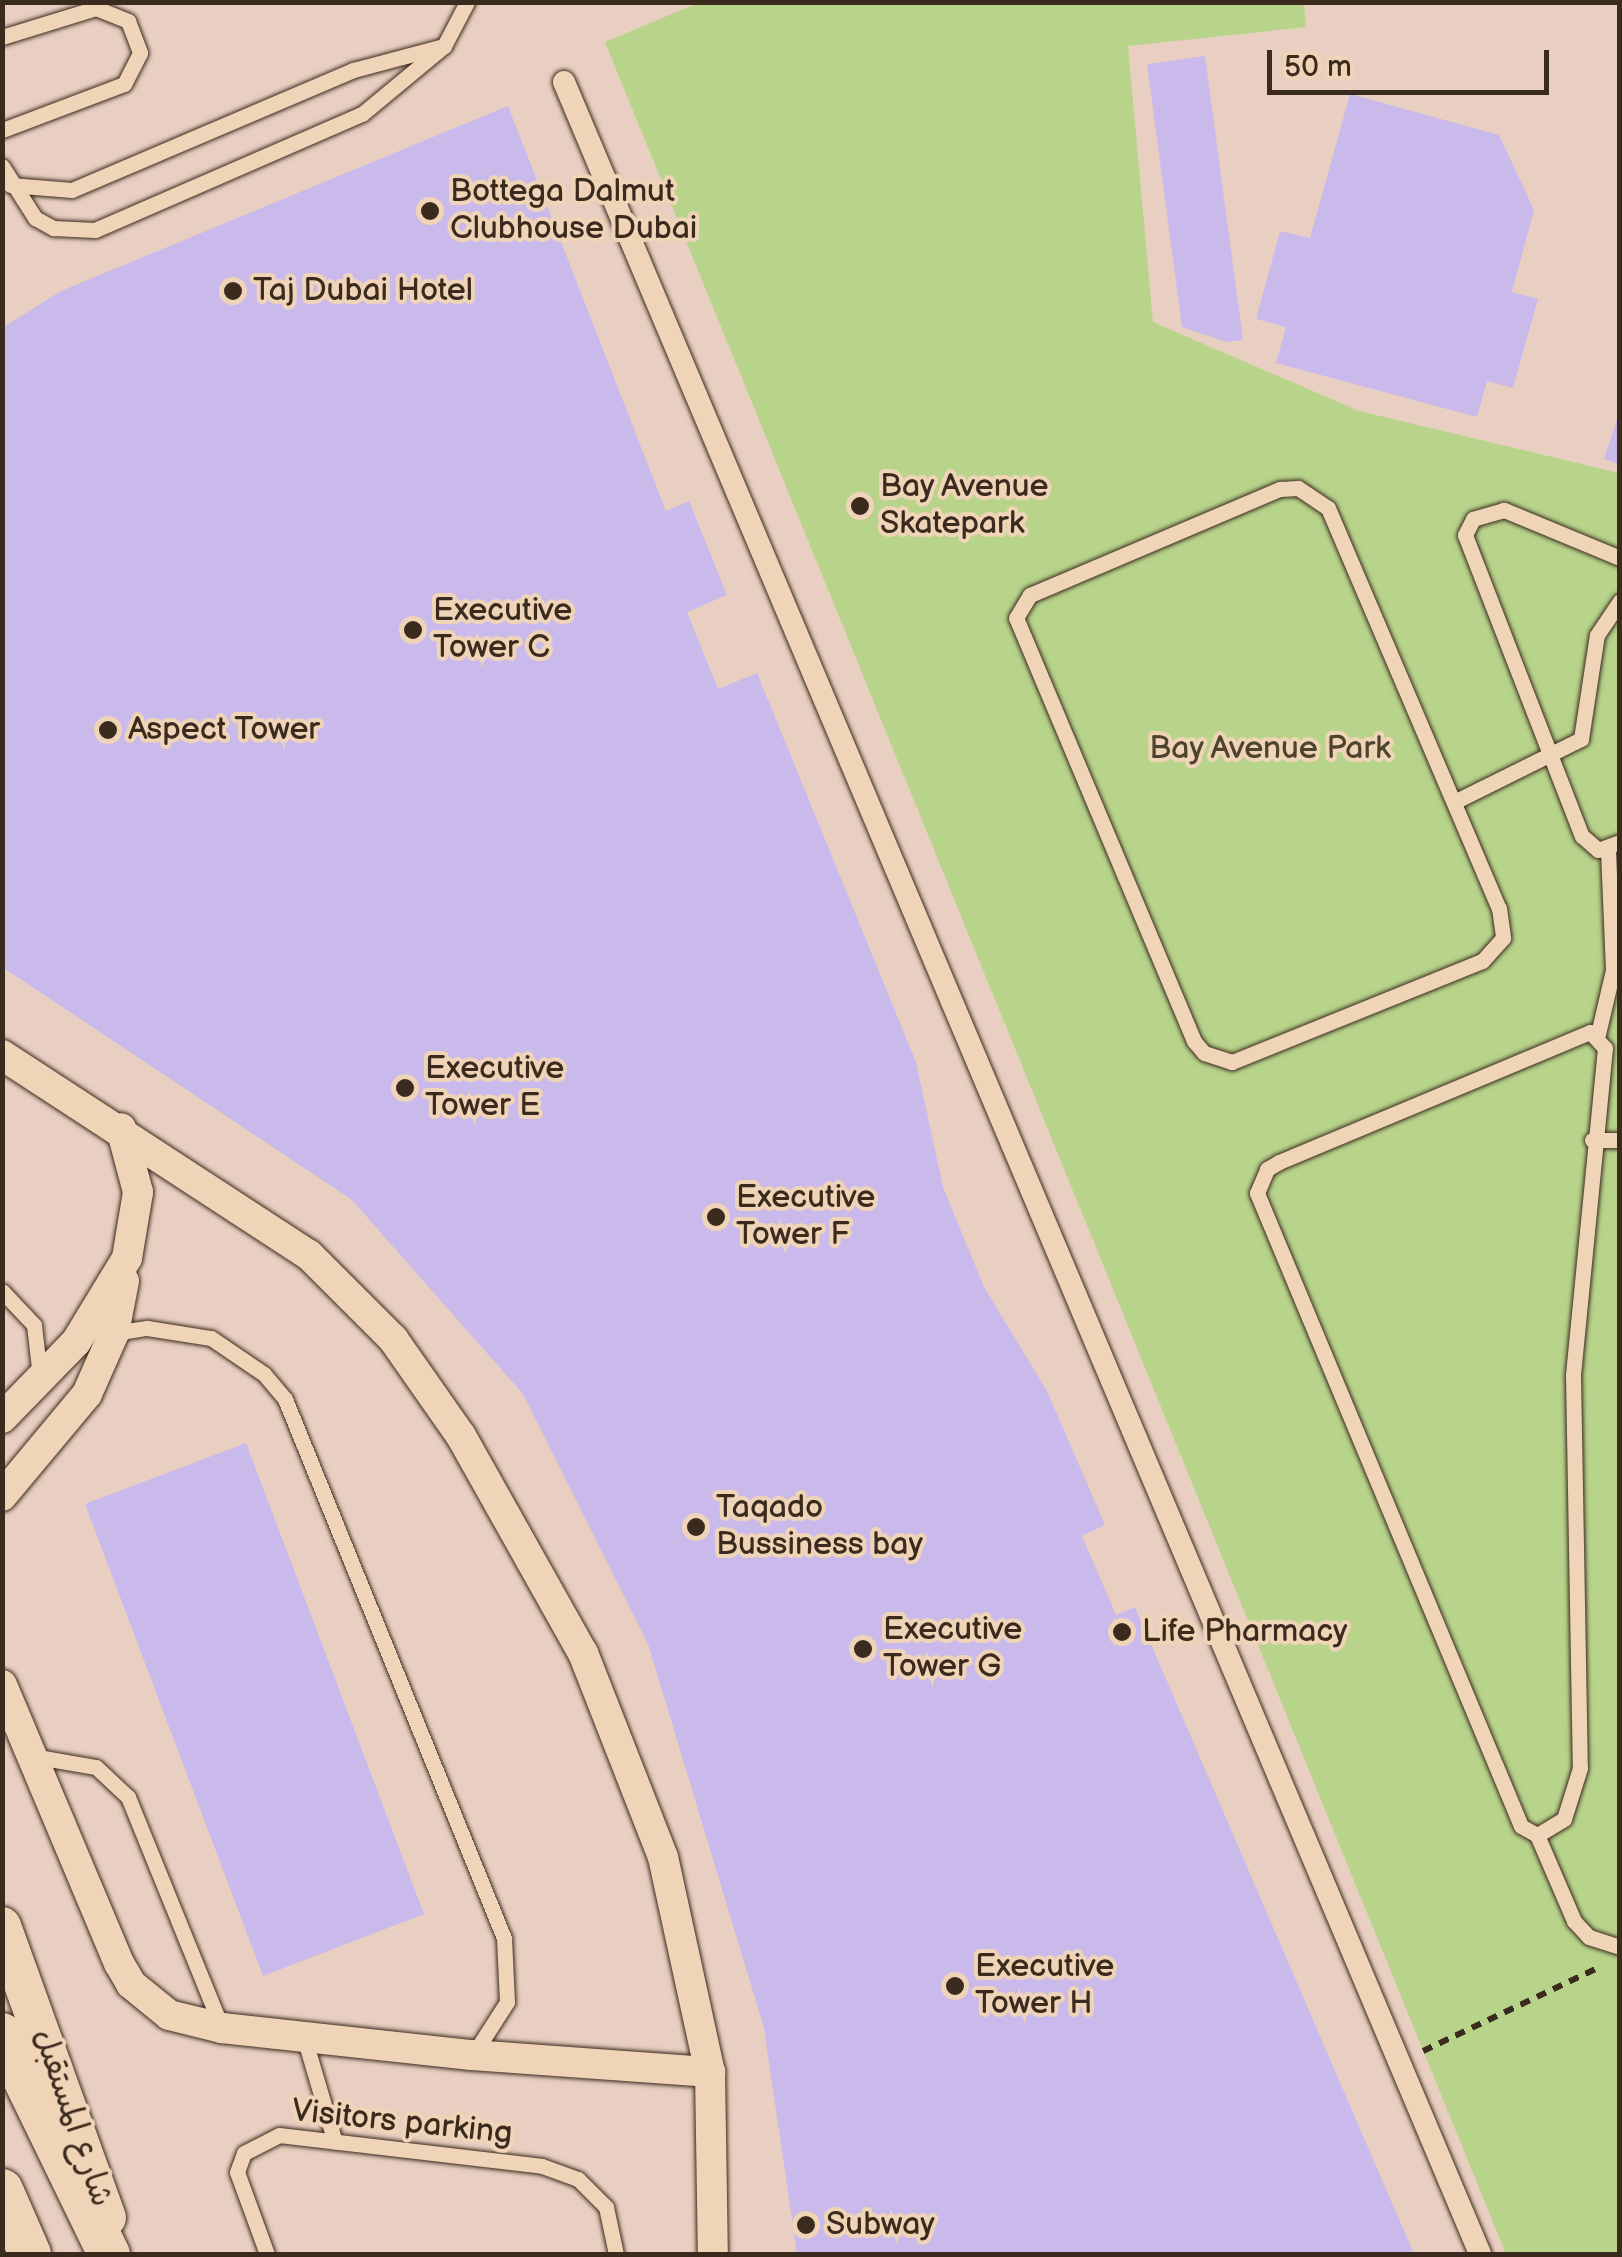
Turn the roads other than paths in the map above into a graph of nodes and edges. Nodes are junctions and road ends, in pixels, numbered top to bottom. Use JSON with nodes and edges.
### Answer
{"nodes":[{"id":1,"x":467,"y":2,"type":"edge"},
{"id":2,"x":2,"y":37,"type":"edge"},
{"id":3,"x":444,"y":46,"type":"junction"},
{"id":4,"x":564,"y":82,"type":"dead end"},
{"id":5,"x":2,"y":130,"type":"edge"},
{"id":6,"x":2,"y":166,"type":"edge"},
{"id":7,"x":10,"y":186,"type":"junction"},
{"id":8,"x":1620,"y":558,"type":"edge"},
{"id":9,"x":1620,"y":601,"type":"edge"},
{"id":10,"x":1552,"y":759,"type":"junction"},
{"id":11,"x":1454,"y":802,"type":"junction"},
{"id":12,"x":1614,"y":846,"type":"edge"},
{"id":13,"x":1598,"y":1034,"type":"junction"},
{"id":14,"x":2,"y":1055,"type":"edge"},
{"id":15,"x":121,"y":1128,"type":"junction"},
{"id":16,"x":1592,"y":1140,"type":"junction"},
{"id":17,"x":1620,"y":1140,"type":"edge"},
{"id":18,"x":128,"y":1258,"type":"junction"},
{"id":19,"x":2,"y":1290,"type":"edge"},
{"id":20,"x":114,"y":1333,"type":"junction"},
{"id":21,"x":39,"y":1381,"type":"junction"},
{"id":22,"x":2,"y":1418,"type":"edge"},
{"id":23,"x":2,"y":1496,"type":"edge"},
{"id":24,"x":2,"y":1685,"type":"edge"},
{"id":25,"x":32,"y":1756,"type":"junction"},
{"id":26,"x":1537,"y":1834,"type":"junction"},
{"id":27,"x":2,"y":1926,"type":"edge"},
{"id":28,"x":1620,"y":1947,"type":"edge"},
{"id":29,"x":222,"y":2028,"type":"junction"},
{"id":30,"x":2,"y":2034,"type":"edge"},
{"id":31,"x":304,"y":2037,"type":"junction"},
{"id":32,"x":472,"y":2055,"type":"junction"},
{"id":33,"x":710,"y":2072,"type":"junction"},
{"id":34,"x":335,"y":2142,"type":"junction"},
{"id":35,"x":2,"y":2190,"type":"edge"},
{"id":36,"x":30,"y":2254,"type":"edge"},
{"id":37,"x":109,"y":2254,"type":"edge"},
{"id":38,"x":117,"y":2254,"type":"edge"},
{"id":39,"x":267,"y":2254,"type":"edge"},
{"id":40,"x":616,"y":2254,"type":"edge"},
{"id":41,"x":714,"y":2254,"type":"edge"},
{"id":42,"x":1480,"y":2254,"type":"edge"}],
"edges":[{"from":1,"to":3,"type":"lane"},
{"from":2,"to":5,"type":"lane"},
{"from":3,"to":7,"type":"lane"},
{"from":3,"to":7,"type":"lane"},
{"from":4,"to":42,"type":"street"},
{"from":6,"to":7,"type":"lane"},
{"from":8,"to":10,"type":"lane"},
{"from":9,"to":10,"type":"lane"},
{"from":10,"to":11,"type":"lane"},
{"from":10,"to":12,"type":"lane"},
{"from":11,"to":11,"type":"lane"},
{"from":12,"to":13,"type":"lane"},
{"from":13,"to":16,"type":"lane"},
{"from":13,"to":26,"type":"lane"},
{"from":14,"to":15,"type":"street"},
{"from":15,"to":18,"type":"street"},
{"from":15,"to":33,"type":"street"},
{"from":16,"to":17,"type":"lane"},
{"from":16,"to":26,"type":"lane"},
{"from":18,"to":20,"type":"street"},
{"from":18,"to":21,"type":"street"},
{"from":19,"to":21,"type":"lane"},
{"from":20,"to":23,"type":"street"},
{"from":20,"to":32,"type":"lane"},
{"from":21,"to":22,"type":"street"},
{"from":24,"to":25,"type":"street"},
{"from":25,"to":29,"type":"street"},
{"from":25,"to":29,"type":"lane"},
{"from":26,"to":28,"type":"lane"},
{"from":27,"to":38,"type":"street","name":"شارع المستقبل"},
{"from":29,"to":31,"type":"street"},
{"from":30,"to":37,"type":"main road"},
{"from":31,"to":32,"type":"street"},
{"from":31,"to":34,"type":"lane"},
{"from":32,"to":33,"type":"street"},
{"from":33,"to":41,"type":"street"},
{"from":34,"to":39,"type":"lane","name":"Visitors parking"},
{"from":34,"to":40,"type":"lane","name":"Visitors parking"},
{"from":35,"to":36,"type":"main road"}]}
